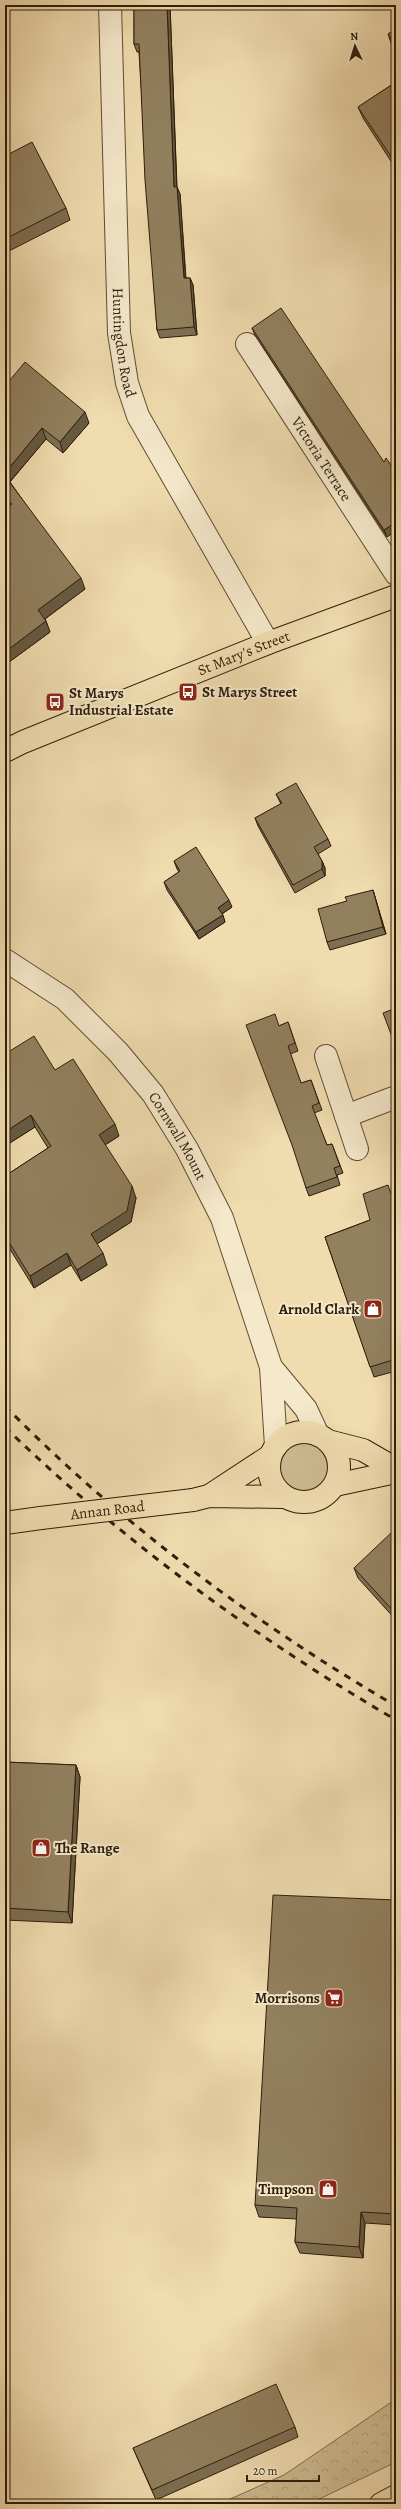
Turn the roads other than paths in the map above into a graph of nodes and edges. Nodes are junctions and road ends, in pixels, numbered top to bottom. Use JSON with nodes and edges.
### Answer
{"nodes":[{"id":1,"x":110,"y":5,"type":"edge"},
{"id":2,"x":247,"y":344,"type":"dead end"},
{"id":3,"x":396,"y":574,"type":"edge"},
{"id":4,"x":396,"y":596,"type":"edge"},
{"id":5,"x":268,"y":643,"type":"junction"},
{"id":6,"x":5,"y":751,"type":"edge"},
{"id":7,"x":5,"y":960,"type":"edge"},
{"id":8,"x":326,"y":1056,"type":"dead end"},
{"id":9,"x":396,"y":1097,"type":"edge"},
{"id":10,"x":346,"y":1116,"type":"junction"},
{"id":11,"x":357,"y":1149,"type":"dead end"},
{"id":12,"x":271,"y":1367,"type":"junction"},
{"id":13,"x":323,"y":1438,"type":"junction"},
{"id":14,"x":273,"y":1451,"type":"junction"},
{"id":15,"x":396,"y":1470,"type":"edge"},
{"id":16,"x":335,"y":1485,"type":"junction"},
{"id":17,"x":284,"y":1497,"type":"junction"},
{"id":18,"x":201,"y":1498,"type":"junction"},
{"id":19,"x":5,"y":1523,"type":"edge"},
{"id":20,"x":396,"y":2496,"type":"edge"},
{"id":21,"x":381,"y":2504,"type":"edge"}],
"edges":[{"from":1,"to":5,"type":"street","name":"Huntingdon Road"},
{"from":2,"to":3,"type":"street","name":"Victoria Terrace"},
{"from":4,"to":5,"type":"main road","name":"St Mary's Street"},
{"from":5,"to":6,"type":"main road","name":"St Mary's Street"},
{"from":7,"to":12,"type":"street","name":"Cornwall Mount"},
{"from":8,"to":10,"type":"street"},
{"from":9,"to":10,"type":"street"},
{"from":10,"to":11,"type":"street"},
{"from":12,"to":13,"type":"street","name":"Cornwall Mount"},
{"from":12,"to":14,"type":"street","name":"Cornwall Mount"},
{"from":13,"to":14,"type":"main road"},
{"from":13,"to":15,"type":"main road"},
{"from":13,"to":16,"type":"main road"},
{"from":14,"to":17,"type":"main road"},
{"from":14,"to":18,"type":"main road","name":"Annan Road"},
{"from":15,"to":16,"type":"main road"},
{"from":16,"to":17,"type":"main road"},
{"from":17,"to":18,"type":"main road","name":"Annan Road"},
{"from":18,"to":19,"type":"main road","name":"Annan Road","bridge":true},
{"from":20,"to":21,"type":"main road"}]}
